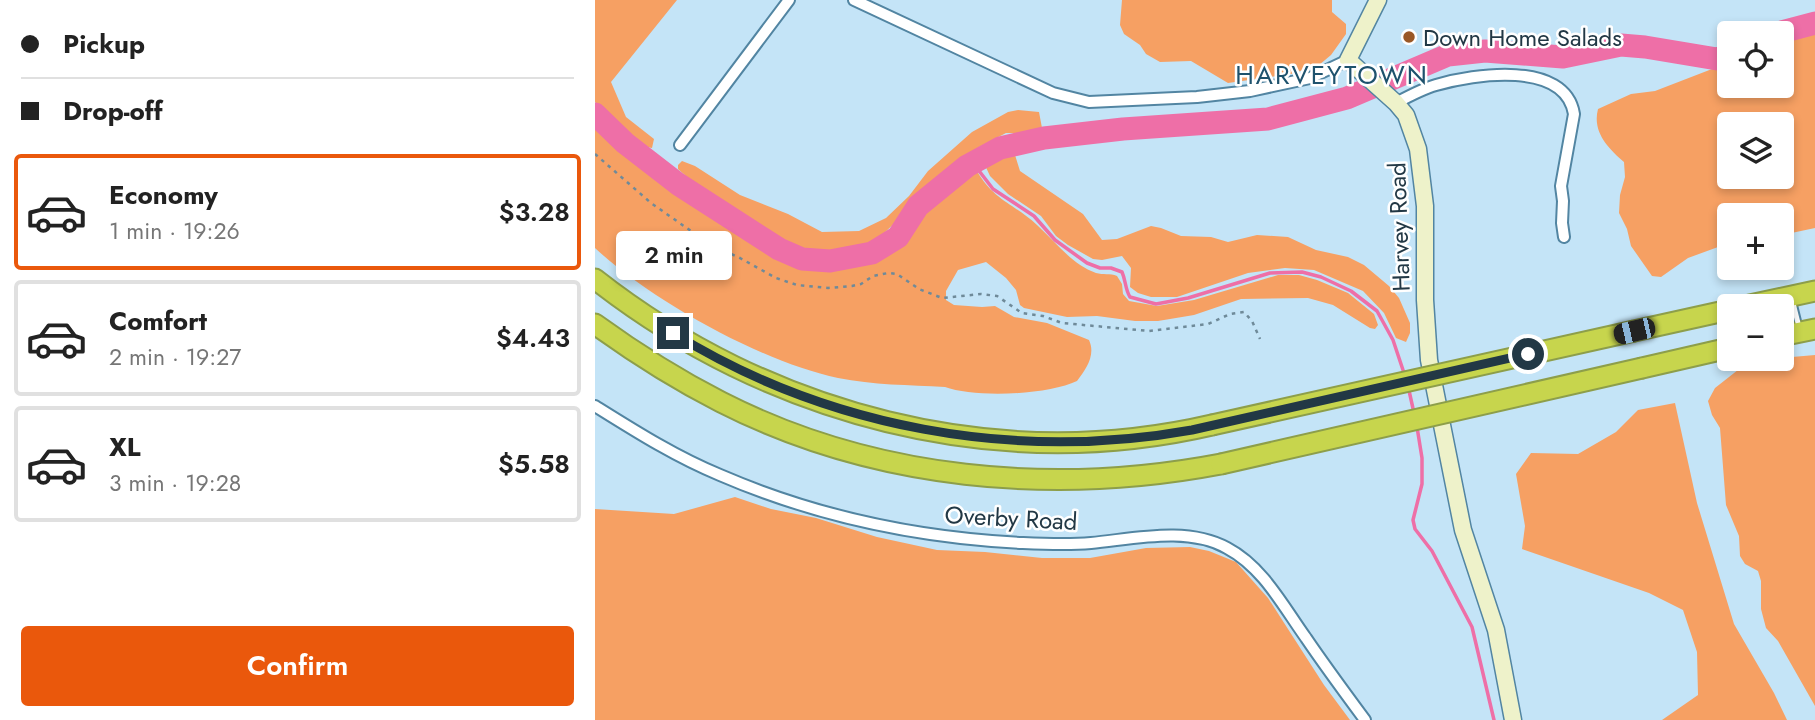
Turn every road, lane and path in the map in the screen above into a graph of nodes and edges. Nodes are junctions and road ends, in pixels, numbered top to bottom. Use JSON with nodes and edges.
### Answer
{"nodes":[{"id":1,"x":789,"y":0,"type":"edge"},
{"id":2,"x":854,"y":0,"type":"edge"},
{"id":3,"x":1378,"y":0,"type":"edge"},
{"id":4,"x":1348,"y":60,"type":"junction"},
{"id":5,"x":1393,"y":99,"type":"junction"},
{"id":6,"x":680,"y":145,"type":"dead end"},
{"id":7,"x":595,"y":154,"type":"edge"},
{"id":8,"x":1564,"y":237,"type":"dead end"},
{"id":9,"x":595,"y":279,"type":"edge"},
{"id":10,"x":1815,"y":290,"type":"edge"},
{"id":11,"x":1794,"y":295,"type":"edge"},
{"id":12,"x":1794,"y":310,"type":"edge"},
{"id":13,"x":1717,"y":313,"type":"edge"},
{"id":14,"x":595,"y":324,"type":"edge"},
{"id":15,"x":1799,"y":332,"type":"edge"},
{"id":16,"x":1260,"y":339,"type":"dead end"},
{"id":17,"x":1717,"y":351,"type":"edge"},
{"id":18,"x":595,"y":406,"type":"edge"},
{"id":19,"x":1365,"y":720,"type":"edge"},
{"id":20,"x":1513,"y":720,"type":"edge"}],
"edges":[{"from":1,"to":6,"type":"street"},
{"from":2,"to":4,"type":"street"},
{"from":3,"to":4,"type":"street"},
{"from":4,"to":5,"type":"street","name":"Harvey Road"},
{"from":5,"to":8,"type":"street"},
{"from":5,"to":20,"type":"street","name":"Harvey Road"},
{"from":7,"to":16,"type":"path"},
{"from":9,"to":13,"type":"highway","bridge":true},
{"from":10,"to":11,"type":"highway"},
{"from":12,"to":15,"type":"lane"},
{"from":14,"to":17,"type":"highway","bridge":true},
{"from":18,"to":19,"type":"street","name":"Overby Road"}]}
